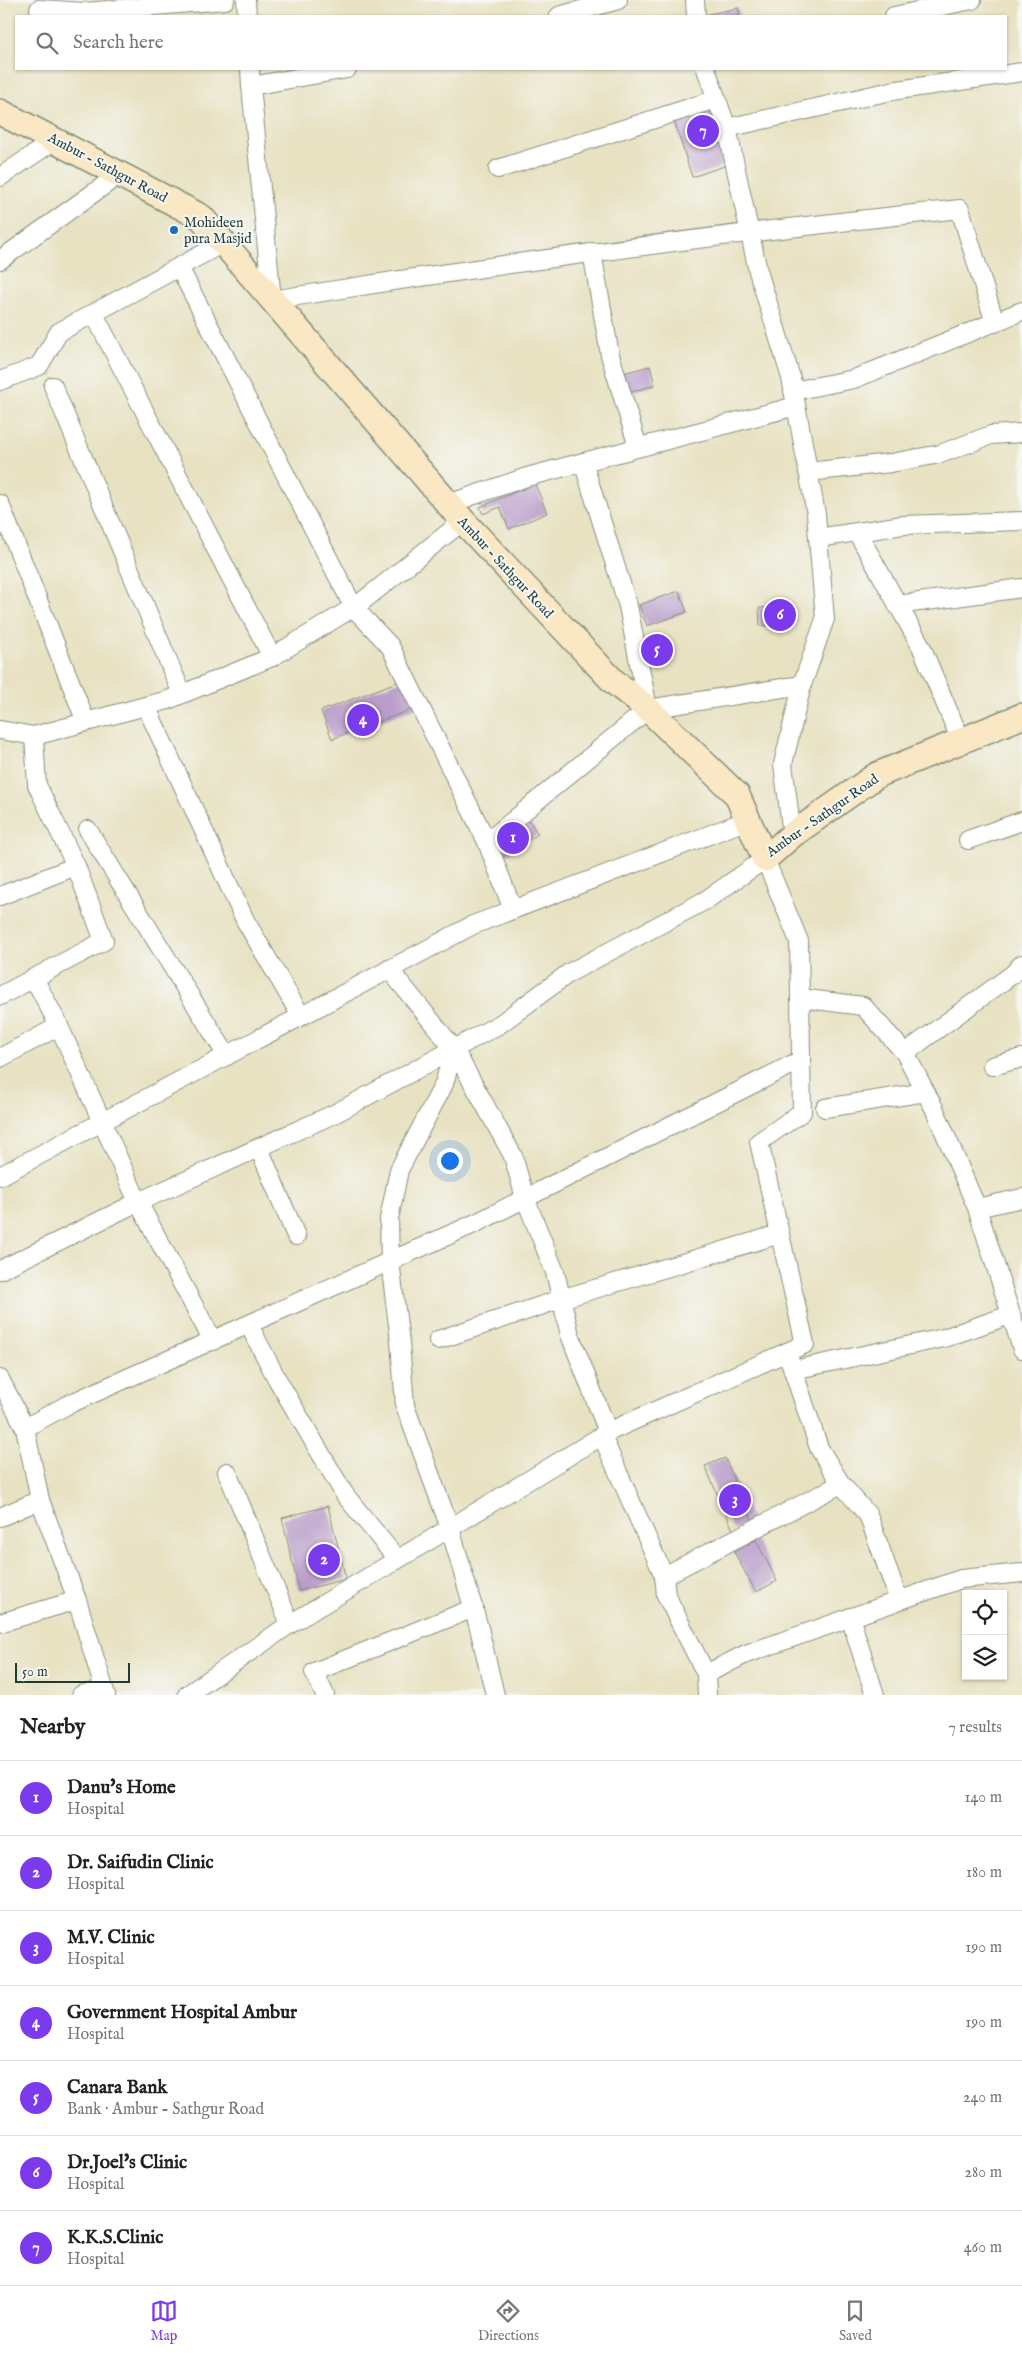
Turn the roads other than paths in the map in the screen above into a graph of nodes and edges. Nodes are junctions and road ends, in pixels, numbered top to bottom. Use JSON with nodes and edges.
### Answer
{"nodes":[{"id":1,"x":225,"y":0,"type":"edge"},
{"id":2,"x":246,"y":0,"type":"edge"},
{"id":3,"x":618,"y":0,"type":"edge"},
{"id":4,"x":695,"y":0,"type":"edge"},
{"id":5,"x":972,"y":0,"type":"edge"},
{"id":6,"x":40,"y":9,"type":"dead end"},
{"id":7,"x":247,"y":15,"type":"edge"},
{"id":8,"x":563,"y":15,"type":"edge"},
{"id":9,"x":696,"y":15,"type":"edge"},
{"id":10,"x":899,"y":15,"type":"edge"},
{"id":11,"x":335,"y":70,"type":"edge"},
{"id":12,"x":706,"y":70,"type":"edge"},
{"id":13,"x":1022,"y":72,"type":"edge"},
{"id":14,"x":251,"y":77,"type":"edge"},
{"id":15,"x":717,"y":99,"type":"junction"},
{"id":16,"x":0,"y":112,"type":"edge"},
{"id":17,"x":727,"y":128,"type":"junction"},
{"id":18,"x":55,"y":140,"type":"junction"},
{"id":19,"x":498,"y":169,"type":"dead end"},
{"id":20,"x":120,"y":174,"type":"junction"},
{"id":21,"x":0,"y":177,"type":"edge"},
{"id":22,"x":749,"y":231,"type":"junction"},
{"id":23,"x":223,"y":243,"type":"junction"},
{"id":24,"x":592,"y":252,"type":"junction"},
{"id":25,"x":0,"y":260,"type":"edge"},
{"id":26,"x":179,"y":267,"type":"junction"},
{"id":27,"x":272,"y":300,"type":"junction"},
{"id":28,"x":1022,"y":311,"type":"edge"},
{"id":29,"x":94,"y":314,"type":"junction"},
{"id":30,"x":995,"y":322,"type":"junction"},
{"id":31,"x":0,"y":381,"type":"edge"},
{"id":32,"x":53,"y":386,"type":"dead end"},
{"id":33,"x":795,"y":399,"type":"junction"},
{"id":34,"x":1022,"y":433,"type":"edge"},
{"id":35,"x":638,"y":447,"type":"junction"},
{"id":36,"x":583,"y":462,"type":"junction"},
{"id":37,"x":808,"y":472,"type":"junction"},
{"id":38,"x":0,"y":504,"type":"edge"},
{"id":39,"x":456,"y":512,"type":"junction"},
{"id":40,"x":1022,"y":521,"type":"edge"},
{"id":41,"x":857,"y":532,"type":"junction"},
{"id":42,"x":818,"y":538,"type":"junction"},
{"id":43,"x":1022,"y":588,"type":"edge"},
{"id":44,"x":897,"y":605,"type":"junction"},
{"id":45,"x":354,"y":608,"type":"junction"},
{"id":46,"x":272,"y":657,"type":"junction"},
{"id":47,"x":802,"y":685,"type":"junction"},
{"id":48,"x":182,"y":694,"type":"junction"},
{"id":49,"x":146,"y":706,"type":"junction"},
{"id":50,"x":648,"y":709,"type":"junction"},
{"id":51,"x":1022,"y":716,"type":"edge"},
{"id":52,"x":86,"y":722,"type":"junction"},
{"id":53,"x":0,"y":730,"type":"edge"},
{"id":54,"x":34,"y":736,"type":"junction"},
{"id":55,"x":962,"y":741,"type":"junction"},
{"id":56,"x":748,"y":820,"type":"junction"},
{"id":57,"x":1022,"y":821,"type":"edge"},
{"id":58,"x":88,"y":830,"type":"dead end"},
{"id":59,"x":792,"y":835,"type":"junction"},
{"id":60,"x":968,"y":840,"type":"dead end"},
{"id":61,"x":487,"y":842,"type":"junction"},
{"id":62,"x":765,"y":859,"type":"junction"},
{"id":63,"x":76,"y":866,"type":"junction"},
{"id":64,"x":0,"y":896,"type":"edge"},
{"id":65,"x":513,"y":910,"type":"junction"},
{"id":66,"x":1022,"y":964,"type":"edge"},
{"id":67,"x":390,"y":969,"type":"junction"},
{"id":68,"x":34,"y":978,"type":"junction"},
{"id":69,"x":0,"y":996,"type":"edge"},
{"id":70,"x":800,"y":998,"type":"junction"},
{"id":71,"x":301,"y":1016,"type":"junction"},
{"id":72,"x":59,"y":1026,"type":"junction"},
{"id":73,"x":454,"y":1049,"type":"junction"},
{"id":74,"x":905,"y":1053,"type":"junction"},
{"id":75,"x":227,"y":1056,"type":"junction"},
{"id":76,"x":0,"y":1058,"type":"edge"},
{"id":77,"x":1022,"y":1058,"type":"edge"},
{"id":78,"x":801,"y":1060,"type":"junction"},
{"id":79,"x":992,"y":1066,"type":"dead end"},
{"id":80,"x":926,"y":1092,"type":"junction"},
{"id":81,"x":825,"y":1108,"type":"dead end"},
{"id":82,"x":101,"y":1123,"type":"junction"},
{"id":83,"x":259,"y":1148,"type":"junction"},
{"id":84,"x":0,"y":1176,"type":"edge"},
{"id":85,"x":525,"y":1198,"type":"junction"},
{"id":86,"x":1022,"y":1198,"type":"edge"},
{"id":87,"x":138,"y":1202,"type":"junction"},
{"id":88,"x":977,"y":1208,"type":"junction"},
{"id":89,"x":780,"y":1234,"type":"junction"},
{"id":90,"x":296,"y":1236,"type":"dead end"},
{"id":91,"x":390,"y":1261,"type":"junction"},
{"id":92,"x":0,"y":1270,"type":"edge"},
{"id":93,"x":562,"y":1299,"type":"junction"},
{"id":94,"x":1010,"y":1316,"type":"junction"},
{"id":95,"x":249,"y":1325,"type":"junction"},
{"id":96,"x":438,"y":1340,"type":"dead end"},
{"id":97,"x":213,"y":1341,"type":"junction"},
{"id":98,"x":1022,"y":1349,"type":"edge"},
{"id":99,"x":787,"y":1352,"type":"junction"},
{"id":100,"x":793,"y":1370,"type":"junction"},
{"id":101,"x":1,"y":1384,"type":"edge"},
{"id":102,"x":24,"y":1428,"type":"junction"},
{"id":103,"x":605,"y":1434,"type":"junction"},
{"id":104,"x":227,"y":1472,"type":"dead end"},
{"id":105,"x":841,"y":1484,"type":"junction"},
{"id":106,"x":40,"y":1500,"type":"junction"},
{"id":107,"x":0,"y":1517,"type":"edge"},
{"id":108,"x":450,"y":1528,"type":"junction"},
{"id":109,"x":397,"y":1559,"type":"junction"},
{"id":110,"x":1022,"y":1573,"type":"edge"},
{"id":111,"x":664,"y":1576,"type":"junction"},
{"id":112,"x":77,"y":1600,"type":"junction"},
{"id":113,"x":899,"y":1600,"type":"junction"},
{"id":114,"x":474,"y":1608,"type":"junction"},
{"id":115,"x":850,"y":1617,"type":"junction"},
{"id":116,"x":0,"y":1623,"type":"edge"},
{"id":117,"x":290,"y":1624,"type":"junction"},
{"id":118,"x":706,"y":1674,"type":"junction"},
{"id":119,"x":105,"y":1692,"type":"edge"},
{"id":120,"x":81,"y":1695,"type":"edge"},
{"id":121,"x":187,"y":1695,"type":"edge"},
{"id":122,"x":325,"y":1695,"type":"edge"},
{"id":123,"x":495,"y":1695,"type":"edge"},
{"id":124,"x":707,"y":1695,"type":"edge"},
{"id":125,"x":875,"y":1695,"type":"edge"}],
"edges":[{"from":1,"to":6,"type":"street"},
{"from":2,"to":7,"type":"street"},
{"from":3,"to":8,"type":"street"},
{"from":4,"to":9,"type":"street"},
{"from":5,"to":10,"type":"street"},
{"from":11,"to":14,"type":"street"},
{"from":12,"to":15,"type":"street"},
{"from":13,"to":17,"type":"street"},
{"from":14,"to":27,"type":"street"},
{"from":15,"to":17,"type":"street"},
{"from":15,"to":19,"type":"street"},
{"from":16,"to":18,"type":"main road","name":"Ambur - Sathgur Road"},
{"from":17,"to":22,"type":"street"},
{"from":18,"to":20,"type":"main road","name":"Ambur - Sathgur Road"},
{"from":18,"to":21,"type":"street"},
{"from":20,"to":23,"type":"main road","name":"Ambur - Sathgur Road"},
{"from":20,"to":25,"type":"street"},
{"from":22,"to":24,"type":"street"},
{"from":22,"to":30,"type":"street"},
{"from":22,"to":33,"type":"street"},
{"from":23,"to":26,"type":"street"},
{"from":23,"to":27,"type":"main road","name":"Ambur - Sathgur Road"},
{"from":24,"to":27,"type":"street"},
{"from":24,"to":35,"type":"street"},
{"from":26,"to":29,"type":"street"},
{"from":26,"to":45,"type":"street"},
{"from":27,"to":39,"type":"main road","name":"Ambur - Sathgur Road"},
{"from":28,"to":30,"type":"street"},
{"from":29,"to":31,"type":"street"},
{"from":29,"to":46,"type":"street"},
{"from":30,"to":33,"type":"street"},
{"from":32,"to":48,"type":"street"},
{"from":33,"to":35,"type":"street"},
{"from":33,"to":37,"type":"street"},
{"from":34,"to":37,"type":"street"},
{"from":35,"to":36,"type":"street"},
{"from":36,"to":39,"type":"street"},
{"from":36,"to":50,"type":"street"},
{"from":37,"to":42,"type":"street"},
{"from":38,"to":52,"type":"street"},
{"from":39,"to":45,"type":"street"},
{"from":39,"to":50,"type":"main road","name":"Ambur - Sathgur Road"},
{"from":40,"to":41,"type":"street"},
{"from":41,"to":42,"type":"street"},
{"from":41,"to":44,"type":"street"},
{"from":42,"to":47,"type":"street"},
{"from":43,"to":44,"type":"street"},
{"from":44,"to":55,"type":"street"},
{"from":45,"to":46,"type":"street"},
{"from":45,"to":61,"type":"street"},
{"from":46,"to":48,"type":"street"},
{"from":47,"to":50,"type":"street"},
{"from":47,"to":59,"type":"street"},
{"from":48,"to":49,"type":"street"},
{"from":49,"to":52,"type":"street"},
{"from":49,"to":71,"type":"street"},
{"from":50,"to":56,"type":"main road","name":"Ambur - Sathgur Road"},
{"from":50,"to":61,"type":"street"},
{"from":51,"to":55,"type":"main road","name":"Ambur - Sathgur Road"},
{"from":52,"to":54,"type":"street"},
{"from":53,"to":54,"type":"street"},
{"from":54,"to":63,"type":"street"},
{"from":55,"to":59,"type":"main road","name":"Ambur - Sathgur Road"},
{"from":56,"to":62,"type":"main road","name":"Ambur - Sathgur Road"},
{"from":56,"to":65,"type":"street"},
{"from":57,"to":60,"type":"street"},
{"from":58,"to":75,"type":"street"},
{"from":59,"to":62,"type":"main road","name":"Ambur - Sathgur Road"},
{"from":61,"to":65,"type":"street"},
{"from":62,"to":70,"type":"street"},
{"from":62,"to":73,"type":"street"},
{"from":63,"to":64,"type":"street"},
{"from":63,"to":68,"type":"street"},
{"from":65,"to":67,"type":"street"},
{"from":66,"to":74,"type":"street"},
{"from":67,"to":71,"type":"street"},
{"from":67,"to":73,"type":"street"},
{"from":68,"to":69,"type":"street"},
{"from":68,"to":72,"type":"street"},
{"from":70,"to":74,"type":"street"},
{"from":70,"to":78,"type":"street"},
{"from":71,"to":75,"type":"street"},
{"from":72,"to":76,"type":"street"},
{"from":72,"to":82,"type":"street"},
{"from":73,"to":83,"type":"street"},
{"from":73,"to":85,"type":"street"},
{"from":73,"to":91,"type":"street"},
{"from":74,"to":80,"type":"street"},
{"from":75,"to":82,"type":"street"},
{"from":77,"to":79,"type":"street"},
{"from":78,"to":85,"type":"street"},
{"from":78,"to":89,"type":"street"},
{"from":80,"to":81,"type":"street"},
{"from":80,"to":88,"type":"street"},
{"from":82,"to":84,"type":"street"},
{"from":82,"to":87,"type":"street"},
{"from":83,"to":87,"type":"street"},
{"from":83,"to":90,"type":"street"},
{"from":85,"to":91,"type":"street"},
{"from":85,"to":93,"type":"street"},
{"from":86,"to":88,"type":"street"},
{"from":87,"to":92,"type":"street"},
{"from":87,"to":97,"type":"street"},
{"from":88,"to":94,"type":"street"},
{"from":89,"to":93,"type":"street"},
{"from":89,"to":99,"type":"street"},
{"from":91,"to":95,"type":"street"},
{"from":91,"to":108,"type":"street"},
{"from":93,"to":96,"type":"street"},
{"from":93,"to":103,"type":"street"},
{"from":94,"to":98,"type":"street"},
{"from":94,"to":100,"type":"street"},
{"from":95,"to":97,"type":"street"},
{"from":95,"to":109,"type":"street"},
{"from":97,"to":102,"type":"street"},
{"from":99,"to":100,"type":"street"},
{"from":99,"to":103,"type":"street"},
{"from":100,"to":105,"type":"street"},
{"from":101,"to":102,"type":"street"},
{"from":102,"to":106,"type":"street"},
{"from":103,"to":108,"type":"street"},
{"from":103,"to":111,"type":"street"},
{"from":104,"to":117,"type":"street"},
{"from":105,"to":111,"type":"street"},
{"from":105,"to":113,"type":"street"},
{"from":106,"to":107,"type":"street"},
{"from":106,"to":112,"type":"street"},
{"from":108,"to":109,"type":"street"},
{"from":108,"to":114,"type":"street"},
{"from":109,"to":117,"type":"street"},
{"from":110,"to":113,"type":"street"},
{"from":111,"to":118,"type":"street"},
{"from":112,"to":116,"type":"street"},
{"from":112,"to":119,"type":"street"},
{"from":113,"to":115,"type":"street"},
{"from":114,"to":122,"type":"street"},
{"from":114,"to":123,"type":"street"},
{"from":115,"to":118,"type":"street"},
{"from":115,"to":125,"type":"street"},
{"from":117,"to":121,"type":"street"},
{"from":118,"to":124,"type":"street"},
{"from":119,"to":120,"type":"street"}]}
